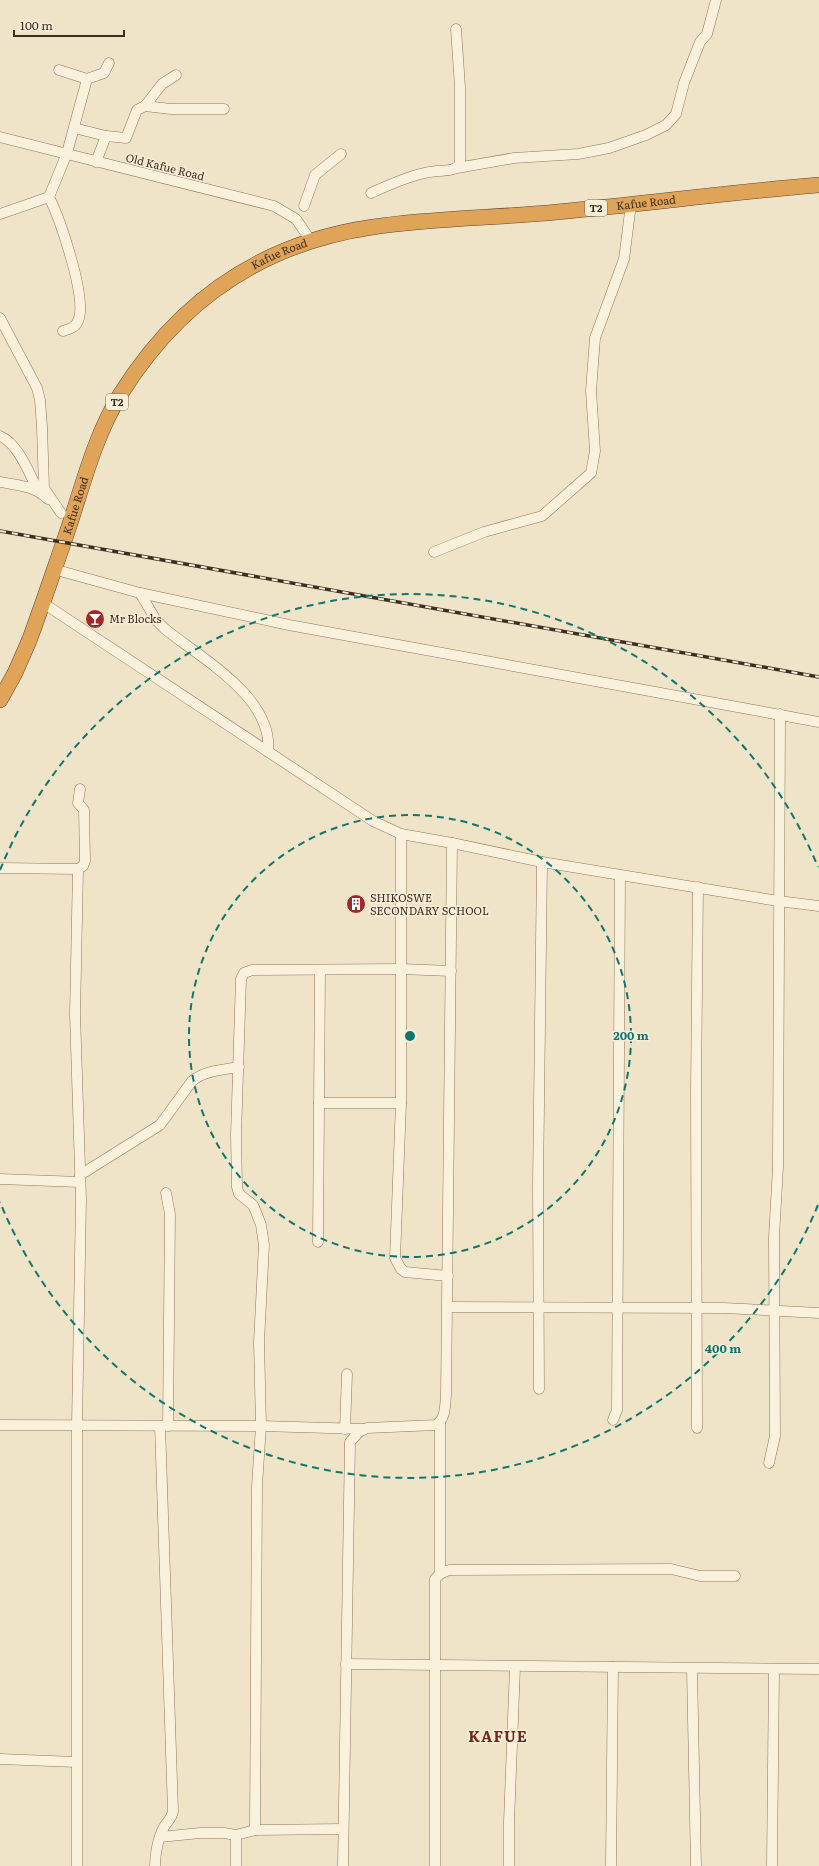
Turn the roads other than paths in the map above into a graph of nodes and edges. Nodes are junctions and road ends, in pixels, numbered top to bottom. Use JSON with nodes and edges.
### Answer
{"nodes":[{"id":1,"x":716,"y":0,"type":"edge"},
{"id":2,"x":456,"y":29,"type":"dead end"},
{"id":3,"x":109,"y":63,"type":"dead end"},
{"id":4,"x":58,"y":70,"type":"dead end"},
{"id":5,"x":176,"y":75,"type":"dead end"},
{"id":6,"x":87,"y":79,"type":"junction"},
{"id":7,"x":145,"y":106,"type":"junction"},
{"id":8,"x":224,"y":109,"type":"dead end"},
{"id":9,"x":74,"y":128,"type":"junction"},
{"id":10,"x":106,"y":136,"type":"junction"},
{"id":11,"x":0,"y":137,"type":"edge"},
{"id":12,"x":67,"y":153,"type":"junction"},
{"id":13,"x":341,"y":154,"type":"dead end"},
{"id":14,"x":96,"y":162,"type":"junction"},
{"id":15,"x":457,"y":168,"type":"junction"},
{"id":16,"x":819,"y":185,"type":"edge"},
{"id":17,"x":371,"y":193,"type":"dead end"},
{"id":18,"x":49,"y":197,"type":"junction"},
{"id":19,"x":631,"y":204,"type":"junction"},
{"id":20,"x":304,"y":206,"type":"dead end"},
{"id":21,"x":0,"y":214,"type":"edge"},
{"id":22,"x":311,"y":241,"type":"junction"},
{"id":23,"x":0,"y":318,"type":"edge"},
{"id":24,"x":63,"y":331,"type":"dead end"},
{"id":25,"x":0,"y":436,"type":"edge"},
{"id":26,"x":0,"y":482,"type":"edge"},
{"id":27,"x":38,"y":490,"type":"junction"},
{"id":28,"x":65,"y":517,"type":"junction"},
{"id":29,"x":434,"y":552,"type":"dead end"},
{"id":30,"x":53,"y":569,"type":"junction"},
{"id":31,"x":140,"y":593,"type":"junction"},
{"id":32,"x":42,"y":603,"type":"junction"},
{"id":33,"x":0,"y":700,"type":"edge"},
{"id":34,"x":780,"y":714,"type":"junction"},
{"id":35,"x":819,"y":722,"type":"edge"},
{"id":36,"x":268,"y":752,"type":"junction"},
{"id":37,"x":80,"y":789,"type":"dead end"},
{"id":38,"x":401,"y":834,"type":"junction"},
{"id":39,"x":452,"y":843,"type":"junction"},
{"id":40,"x":542,"y":862,"type":"junction"},
{"id":41,"x":0,"y":868,"type":"edge"},
{"id":42,"x":78,"y":869,"type":"junction"},
{"id":43,"x":620,"y":875,"type":"junction"},
{"id":44,"x":698,"y":887,"type":"junction"},
{"id":45,"x":778,"y":901,"type":"junction"},
{"id":46,"x":819,"y":906,"type":"edge"},
{"id":47,"x":401,"y":969,"type":"junction"},
{"id":48,"x":320,"y":970,"type":"junction"},
{"id":49,"x":451,"y":971,"type":"junction"},
{"id":50,"x":239,"y":1067,"type":"junction"},
{"id":51,"x":319,"y":1103,"type":"junction"},
{"id":52,"x":401,"y":1103,"type":"junction"},
{"id":53,"x":80,"y":1178,"type":"junction"},
{"id":54,"x":0,"y":1179,"type":"edge"},
{"id":55,"x":166,"y":1193,"type":"dead end"},
{"id":56,"x":318,"y":1242,"type":"dead end"},
{"id":57,"x":448,"y":1276,"type":"junction"},
{"id":58,"x":539,"y":1306,"type":"junction"},
{"id":59,"x":448,"y":1307,"type":"junction"},
{"id":60,"x":618,"y":1308,"type":"junction"},
{"id":61,"x":697,"y":1308,"type":"junction"},
{"id":62,"x":775,"y":1310,"type":"junction"},
{"id":63,"x":819,"y":1313,"type":"edge"},
{"id":64,"x":347,"y":1374,"type":"dead end"},
{"id":65,"x":539,"y":1389,"type":"dead end"},
{"id":66,"x":613,"y":1420,"type":"dead end"},
{"id":67,"x":440,"y":1423,"type":"junction"},
{"id":68,"x":0,"y":1425,"type":"edge"},
{"id":69,"x":77,"y":1425,"type":"junction"},
{"id":70,"x":164,"y":1426,"type":"junction"},
{"id":71,"x":261,"y":1426,"type":"junction"},
{"id":72,"x":697,"y":1428,"type":"dead end"},
{"id":73,"x":345,"y":1429,"type":"junction"},
{"id":74,"x":363,"y":1429,"type":"junction"},
{"id":75,"x":769,"y":1463,"type":"dead end"},
{"id":76,"x":440,"y":1574,"type":"junction"},
{"id":77,"x":735,"y":1576,"type":"dead end"},
{"id":78,"x":346,"y":1664,"type":"junction"},
{"id":79,"x":435,"y":1666,"type":"junction"},
{"id":80,"x":515,"y":1667,"type":"junction"},
{"id":81,"x":614,"y":1667,"type":"junction"},
{"id":82,"x":692,"y":1669,"type":"junction"},
{"id":83,"x":774,"y":1669,"type":"junction"},
{"id":84,"x":819,"y":1670,"type":"edge"},
{"id":85,"x":0,"y":1759,"type":"edge"},
{"id":86,"x":76,"y":1762,"type":"junction"},
{"id":87,"x":255,"y":1830,"type":"junction"},
{"id":88,"x":343,"y":1830,"type":"junction"},
{"id":89,"x":236,"y":1835,"type":"junction"},
{"id":90,"x":160,"y":1837,"type":"junction"},
{"id":91,"x":77,"y":1866,"type":"edge"},
{"id":92,"x":155,"y":1866,"type":"edge"},
{"id":93,"x":236,"y":1866,"type":"edge"},
{"id":94,"x":343,"y":1866,"type":"edge"},
{"id":95,"x":435,"y":1866,"type":"edge"},
{"id":96,"x":510,"y":1866,"type":"edge"},
{"id":97,"x":611,"y":1866,"type":"edge"},
{"id":98,"x":696,"y":1866,"type":"edge"},
{"id":99,"x":772,"y":1866,"type":"edge"}],
"edges":[{"from":1,"to":15,"type":"street"},
{"from":2,"to":15,"type":"street"},
{"from":3,"to":6,"type":"street"},
{"from":4,"to":6,"type":"street"},
{"from":5,"to":7,"type":"street"},
{"from":6,"to":9,"type":"street"},
{"from":7,"to":8,"type":"street"},
{"from":7,"to":10,"type":"street"},
{"from":9,"to":10,"type":"street"},
{"from":9,"to":12,"type":"street"},
{"from":10,"to":14,"type":"street"},
{"from":11,"to":12,"type":"street","name":"Old Kafue Road"},
{"from":12,"to":14,"type":"street","name":"Old Kafue Road"},
{"from":12,"to":18,"type":"street"},
{"from":13,"to":20,"type":"street"},
{"from":14,"to":22,"type":"street","name":"Old Kafue Road"},
{"from":15,"to":17,"type":"street"},
{"from":16,"to":19,"type":"highway","name":"Kafue Road","number":"T2"},
{"from":18,"to":21,"type":"street"},
{"from":18,"to":24,"type":"street"},
{"from":19,"to":22,"type":"highway","name":"Kafue Road","number":"T2"},
{"from":19,"to":29,"type":"street"},
{"from":22,"to":28,"type":"highway","name":"Kafue Road","number":"T2"},
{"from":23,"to":28,"type":"street"},
{"from":25,"to":27,"type":"street"},
{"from":26,"to":27,"type":"street"},
{"from":27,"to":28,"type":"street"},
{"from":28,"to":30,"type":"highway","name":"Kafue Road","number":"T2"},
{"from":30,"to":31,"type":"street"},
{"from":30,"to":32,"type":"highway","name":"Kafue Road","number":"T2"},
{"from":31,"to":34,"type":"street"},
{"from":31,"to":36,"type":"street"},
{"from":32,"to":33,"type":"highway","name":"Kafue Road","number":"T2"},
{"from":32,"to":36,"type":"street"},
{"from":34,"to":35,"type":"street"},
{"from":34,"to":45,"type":"street"},
{"from":36,"to":38,"type":"street"},
{"from":37,"to":42,"type":"street"},
{"from":38,"to":39,"type":"street"},
{"from":38,"to":47,"type":"street"},
{"from":39,"to":40,"type":"street"},
{"from":39,"to":49,"type":"street"},
{"from":40,"to":43,"type":"street"},
{"from":40,"to":58,"type":"street"},
{"from":41,"to":42,"type":"street"},
{"from":42,"to":53,"type":"street"},
{"from":43,"to":44,"type":"street"},
{"from":43,"to":60,"type":"street"},
{"from":44,"to":45,"type":"street"},
{"from":44,"to":61,"type":"street"},
{"from":45,"to":46,"type":"street"},
{"from":45,"to":62,"type":"street"},
{"from":47,"to":48,"type":"street"},
{"from":47,"to":49,"type":"street"},
{"from":47,"to":52,"type":"street"},
{"from":48,"to":50,"type":"street"},
{"from":48,"to":51,"type":"street"},
{"from":49,"to":57,"type":"street"},
{"from":50,"to":53,"type":"street"},
{"from":50,"to":71,"type":"street"},
{"from":51,"to":52,"type":"street"},
{"from":51,"to":56,"type":"street"},
{"from":52,"to":57,"type":"street"},
{"from":53,"to":54,"type":"street"},
{"from":53,"to":69,"type":"street"},
{"from":55,"to":70,"type":"street"},
{"from":57,"to":59,"type":"street"},
{"from":58,"to":59,"type":"street"},
{"from":58,"to":60,"type":"street"},
{"from":58,"to":65,"type":"street"},
{"from":59,"to":67,"type":"street"},
{"from":60,"to":61,"type":"street"},
{"from":60,"to":66,"type":"street"},
{"from":61,"to":62,"type":"street"},
{"from":61,"to":72,"type":"street"},
{"from":62,"to":63,"type":"street"},
{"from":62,"to":75,"type":"street"},
{"from":64,"to":73,"type":"street"},
{"from":67,"to":74,"type":"street"},
{"from":67,"to":76,"type":"street"},
{"from":68,"to":69,"type":"street"},
{"from":69,"to":70,"type":"street"},
{"from":69,"to":86,"type":"street"},
{"from":70,"to":71,"type":"street"},
{"from":70,"to":90,"type":"street"},
{"from":71,"to":73,"type":"street"},
{"from":71,"to":87,"type":"street"},
{"from":73,"to":74,"type":"street"},
{"from":74,"to":78,"type":"street"},
{"from":76,"to":77,"type":"street"},
{"from":76,"to":79,"type":"street"},
{"from":78,"to":79,"type":"street"},
{"from":78,"to":88,"type":"street"},
{"from":79,"to":80,"type":"street"},
{"from":79,"to":95,"type":"street"},
{"from":80,"to":81,"type":"street"},
{"from":80,"to":96,"type":"street"},
{"from":81,"to":82,"type":"street"},
{"from":81,"to":97,"type":"street"},
{"from":82,"to":83,"type":"street"},
{"from":82,"to":98,"type":"street"},
{"from":83,"to":84,"type":"street"},
{"from":83,"to":99,"type":"street"},
{"from":85,"to":86,"type":"street"},
{"from":86,"to":91,"type":"street"},
{"from":87,"to":88,"type":"street"},
{"from":87,"to":89,"type":"street"},
{"from":88,"to":94,"type":"street"},
{"from":89,"to":90,"type":"street"},
{"from":89,"to":93,"type":"street"},
{"from":90,"to":92,"type":"street"}]}
